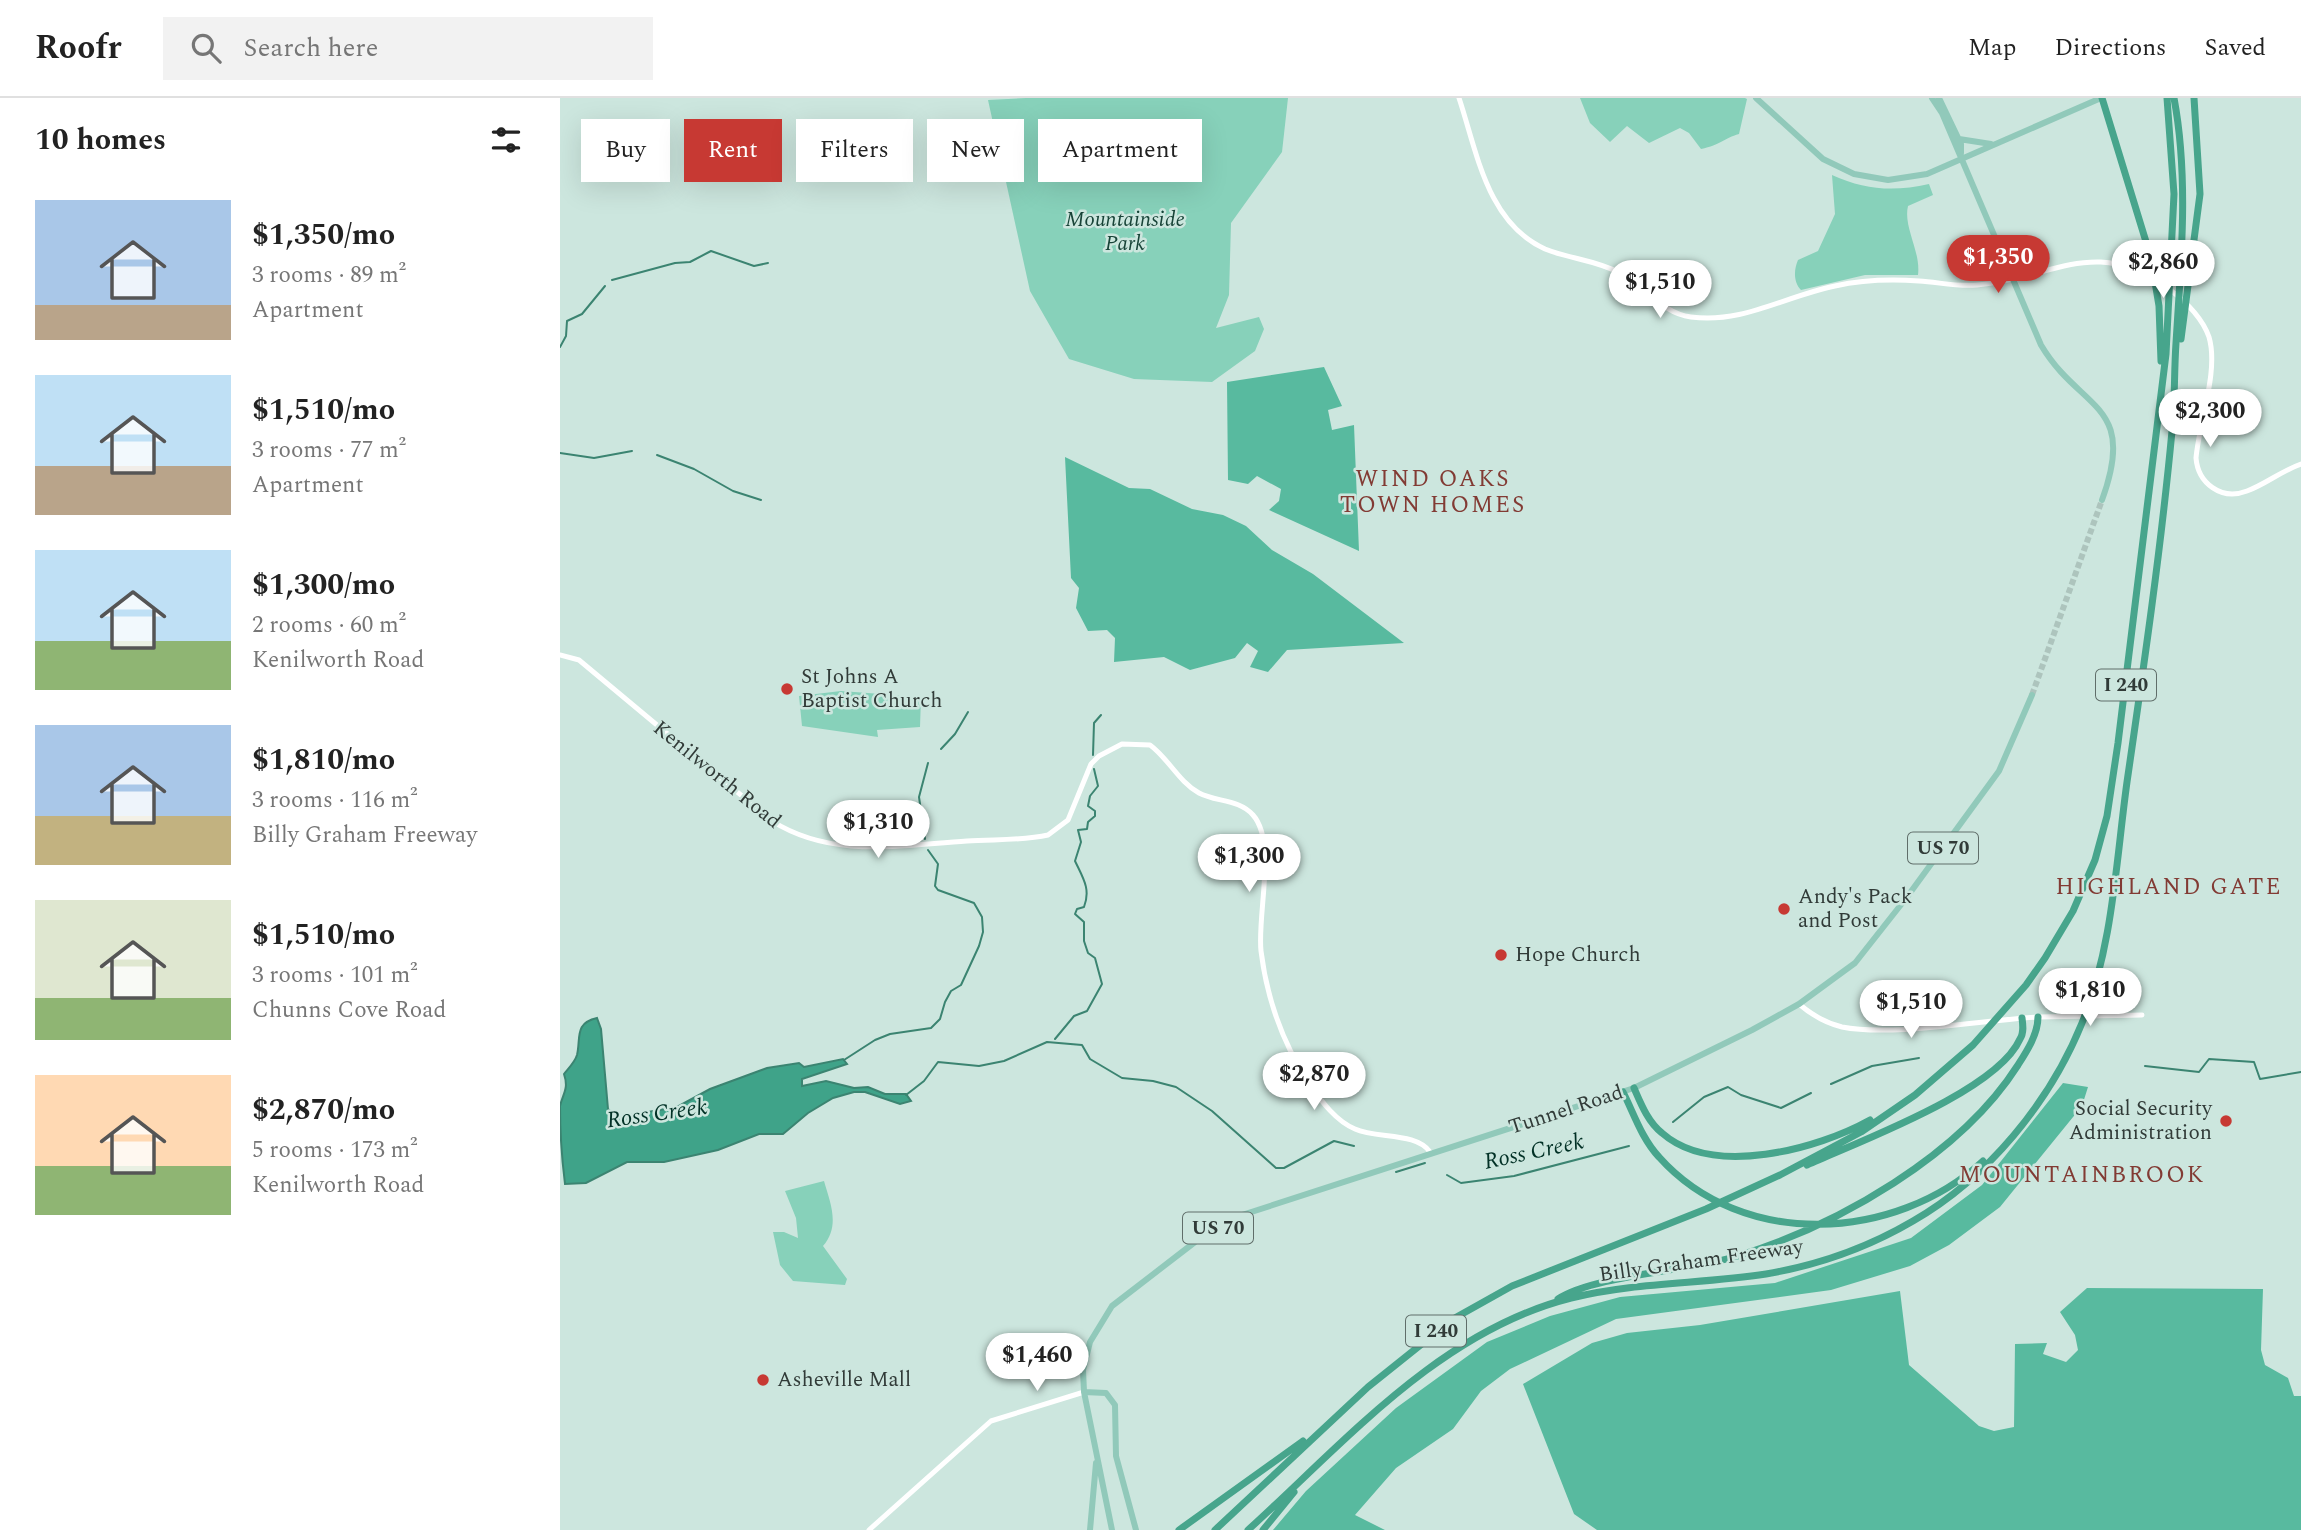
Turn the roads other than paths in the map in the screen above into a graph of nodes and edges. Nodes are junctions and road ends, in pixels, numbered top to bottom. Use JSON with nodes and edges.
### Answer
{"nodes":[{"id":1,"x":1459,"y":98,"type":"edge"},
{"id":2,"x":1756,"y":98,"type":"edge"},
{"id":3,"x":1932,"y":98,"type":"edge"},
{"id":4,"x":1939,"y":98,"type":"edge"},
{"id":5,"x":2101,"y":98,"type":"edge"},
{"id":6,"x":2166,"y":98,"type":"edge"},
{"id":7,"x":2174,"y":98,"type":"edge"},
{"id":8,"x":2194,"y":98,"type":"edge"},
{"id":9,"x":1959,"y":139,"type":"junction"},
{"id":10,"x":1993,"y":145,"type":"junction"},
{"id":11,"x":1961,"y":159,"type":"junction"},
{"id":12,"x":2012,"y":278,"type":"junction"},
{"id":13,"x":2162,"y":365,"type":"junction"},
{"id":14,"x":2173,"y":424,"type":"junction"},
{"id":15,"x":2301,"y":464,"type":"edge"},
{"id":16,"x":2102,"y":500,"type":"tunnel mouth"},
{"id":17,"x":560,"y":655,"type":"edge"},
{"id":18,"x":2032,"y":695,"type":"tunnel mouth"},
{"id":19,"x":1799,"y":1004,"type":"junction"},
{"id":20,"x":2143,"y":1015,"type":"dead end"},
{"id":21,"x":2038,"y":1017,"type":"junction"},
{"id":22,"x":2022,"y":1018,"type":"junction"},
{"id":23,"x":1634,"y":1088,"type":"junction"},
{"id":24,"x":1623,"y":1092,"type":"junction"},
{"id":25,"x":1887,"y":1114,"type":"junction"},
{"id":26,"x":2010,"y":1138,"type":"junction"},
{"id":27,"x":1429,"y":1152,"type":"junction"},
{"id":28,"x":1780,"y":1175,"type":"junction"},
{"id":29,"x":1552,"y":1304,"type":"junction"},
{"id":30,"x":1084,"y":1392,"type":"junction"},
{"id":31,"x":1313,"y":1436,"type":"junction"},
{"id":32,"x":1097,"y":1457,"type":"junction"},
{"id":33,"x":1303,"y":1479,"type":"junction"},
{"id":34,"x":869,"y":1530,"type":"edge"},
{"id":35,"x":1090,"y":1530,"type":"edge"},
{"id":36,"x":1112,"y":1530,"type":"edge"},
{"id":37,"x":1136,"y":1530,"type":"edge"},
{"id":38,"x":1179,"y":1530,"type":"edge"},
{"id":39,"x":1215,"y":1530,"type":"edge"},
{"id":40,"x":1248,"y":1530,"type":"edge"},
{"id":41,"x":1263,"y":1530,"type":"edge"}],
"edges":[{"from":1,"to":12,"type":"main road"},
{"from":2,"to":11,"type":"main road"},
{"from":3,"to":11,"type":"main road"},
{"from":4,"to":9,"type":"main road"},
{"from":5,"to":10,"type":"main road"},
{"from":5,"to":13,"type":"highway"},
{"from":6,"to":13,"type":"highway","name":"Billy Graham Freeway","number":"I 240"},
{"from":7,"to":14,"type":"highway","name":"Billy Graham Freeway","number":"I 240"},
{"from":8,"to":14,"type":"highway"},
{"from":9,"to":10,"type":"main road"},
{"from":9,"to":11,"type":"main road"},
{"from":10,"to":11,"type":"main road"},
{"from":11,"to":12,"type":"main road"},
{"from":12,"to":15,"type":"main road"},
{"from":12,"to":16,"type":"main road"},
{"from":13,"to":25,"type":"highway","name":"Billy Graham Freeway","number":"I 240"},
{"from":14,"to":26,"type":"highway","name":"Billy Graham Freeway","number":"I 240"},
{"from":17,"to":27,"type":"main road","name":"Kenilworth Road"},
{"from":18,"to":19,"type":"main road","name":"Tunnel Road","number":"US 70"},
{"from":19,"to":22,"type":"main road"},
{"from":19,"to":23,"type":"main road","name":"Tunnel Road","number":"US 70"},
{"from":20,"to":21,"type":"main road"},
{"from":21,"to":22,"type":"main road"},
{"from":21,"to":29,"type":"highway"},
{"from":22,"to":28,"type":"highway"},
{"from":23,"to":24,"type":"main road","name":"Tunnel Road","number":"US 70"},
{"from":23,"to":25,"type":"highway"},
{"from":24,"to":26,"type":"highway"},
{"from":24,"to":27,"type":"main road","name":"Tunnel Road","number":"US 70"},
{"from":25,"to":28,"type":"highway","name":"Billy Graham Freeway","number":"I 240"},
{"from":26,"to":29,"type":"highway","name":"Billy Graham Freeway","number":"I 240"},
{"from":27,"to":30,"type":"main road","name":"Tunnel Road","number":"US 70"},
{"from":28,"to":31,"type":"highway","name":"Billy Graham Freeway","number":"I 240"},
{"from":29,"to":33,"type":"highway","name":"Billy Graham Freeway","number":"I 240"},
{"from":30,"to":32,"type":"main road","name":"Tunnel Road","number":"US 70"},
{"from":30,"to":34,"type":"main road"},
{"from":30,"to":37,"type":"main road"},
{"from":31,"to":38,"type":"highway"},
{"from":31,"to":39,"type":"highway","name":"Billy Graham Freeway","number":"I 240"},
{"from":32,"to":35,"type":"main road"},
{"from":32,"to":36,"type":"main road","name":"Tunnel Road","number":"US 70"},
{"from":33,"to":40,"type":"highway","name":"Billy Graham Freeway","number":"I 240"},
{"from":33,"to":41,"type":"highway"}]}
